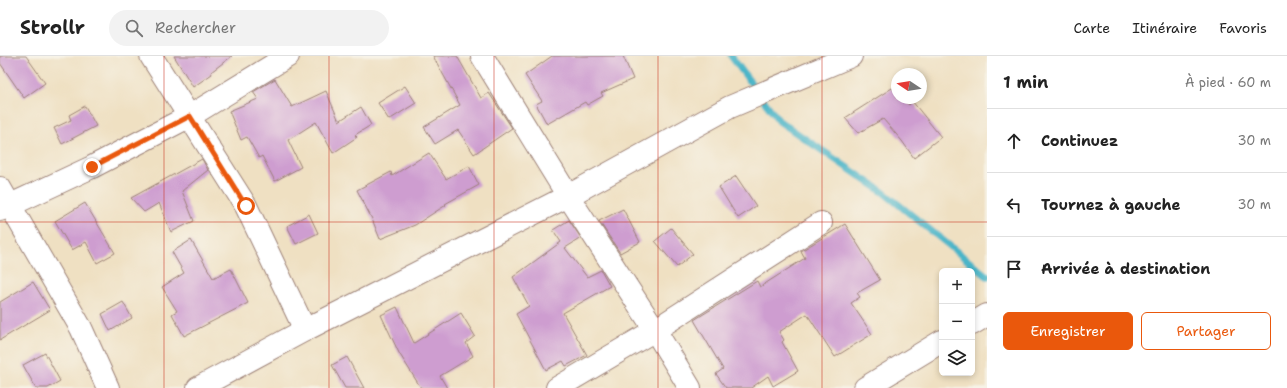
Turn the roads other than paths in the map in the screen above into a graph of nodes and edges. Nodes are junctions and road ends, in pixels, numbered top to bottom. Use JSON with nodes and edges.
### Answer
{"nodes":[{"id":1,"x":151,"y":56,"type":"edge"},
{"id":2,"x":288,"y":56,"type":"edge"},
{"id":3,"x":482,"y":56,"type":"edge"},
{"id":4,"x":851,"y":56,"type":"edge"},
{"id":5,"x":190,"y":116,"type":"junction"},
{"id":6,"x":568,"y":196,"type":"junction"},
{"id":7,"x":3,"y":201,"type":"edge"},
{"id":8,"x":821,"y":223,"type":"dead end"},
{"id":9,"x":987,"y":315,"type":"edge"},
{"id":10,"x":975,"y":322,"type":"edge"},
{"id":11,"x":305,"y":330,"type":"junction"},
{"id":12,"x":655,"y":330,"type":"junction"},
{"id":13,"x":939,"y":344,"type":"edge"},
{"id":14,"x":108,"y":388,"type":"edge"},
{"id":15,"x":198,"y":388,"type":"edge"},
{"id":16,"x":556,"y":388,"type":"edge"},
{"id":17,"x":690,"y":388,"type":"edge"},
{"id":18,"x":865,"y":388,"type":"edge"}],
"edges":[{"from":1,"to":5,"type":"street"},
{"from":2,"to":5,"type":"street"},
{"from":3,"to":6,"type":"street"},
{"from":4,"to":6,"type":"street"},
{"from":5,"to":7,"type":"street"},
{"from":5,"to":11,"type":"street"},
{"from":6,"to":11,"type":"street"},
{"from":6,"to":12,"type":"street"},
{"from":7,"to":14,"type":"street"},
{"from":8,"to":12,"type":"street"},
{"from":9,"to":10,"type":"street"},
{"from":11,"to":15,"type":"street"},
{"from":12,"to":16,"type":"street"},
{"from":12,"to":17,"type":"street"},
{"from":13,"to":18,"type":"street"}]}
